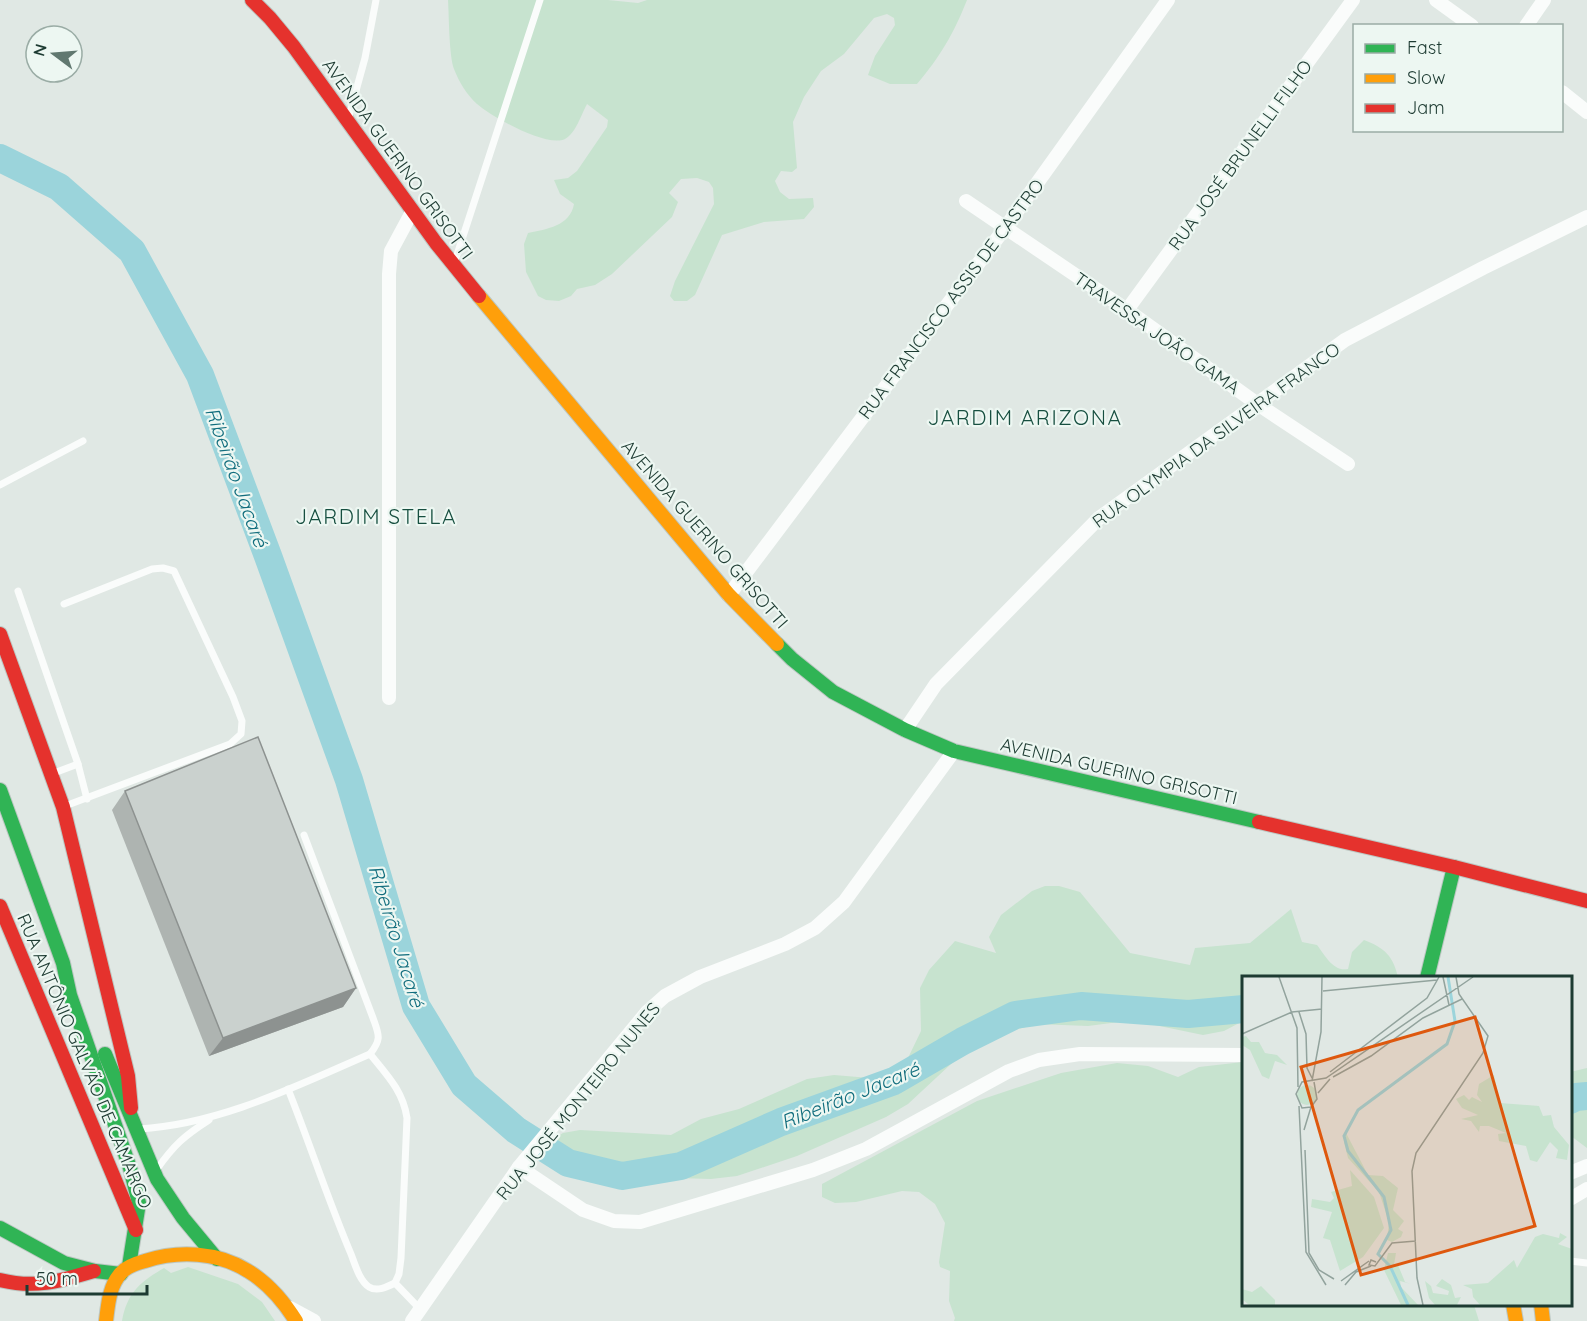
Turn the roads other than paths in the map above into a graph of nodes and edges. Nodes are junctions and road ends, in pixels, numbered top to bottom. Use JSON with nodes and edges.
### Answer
{"nodes":[{"id":1,"x":252,"y":0,"type":"edge"},
{"id":2,"x":376,"y":0,"type":"edge"},
{"id":3,"x":540,"y":0,"type":"edge"},
{"id":4,"x":1168,"y":0,"type":"edge"},
{"id":5,"x":1353,"y":0,"type":"edge"},
{"id":6,"x":1436,"y":0,"type":"edge"},
{"id":7,"x":1544,"y":0,"type":"edge"},
{"id":8,"x":1469,"y":24,"type":"edge"},
{"id":9,"x":1527,"y":24,"type":"edge"},
{"id":10,"x":1563,"y":93,"type":"edge"},
{"id":11,"x":1587,"y":112,"type":"edge"},
{"id":12,"x":348,"y":118,"type":"junction"},
{"id":13,"x":966,"y":201,"type":"dead end"},
{"id":14,"x":412,"y":212,"type":"junction"},
{"id":15,"x":1587,"y":218,"type":"edge"},
{"id":16,"x":1005,"y":228,"type":"junction"},
{"id":17,"x":453,"y":266,"type":"junction"},
{"id":18,"x":1127,"y":310,"type":"junction"},
{"id":19,"x":1256,"y":403,"type":"junction"},
{"id":20,"x":83,"y":441,"type":"dead end"},
{"id":21,"x":1348,"y":464,"type":"dead end"},
{"id":22,"x":0,"y":485,"type":"edge"},
{"id":23,"x":18,"y":591,"type":"dead end"},
{"id":24,"x":729,"y":595,"type":"junction"},
{"id":25,"x":64,"y":604,"type":"dead end"},
{"id":26,"x":0,"y":634,"type":"edge"},
{"id":27,"x":389,"y":698,"type":"dead end"},
{"id":28,"x":905,"y":730,"type":"junction"},
{"id":29,"x":954,"y":751,"type":"junction"},
{"id":30,"x":78,"y":764,"type":"junction"},
{"id":31,"x":51,"y":774,"type":"junction"},
{"id":32,"x":0,"y":790,"type":"edge"},
{"id":33,"x":87,"y":799,"type":"junction"},
{"id":34,"x":63,"y":807,"type":"junction"},
{"id":35,"x":304,"y":835,"type":"dead end"},
{"id":36,"x":1454,"y":867,"type":"junction"},
{"id":37,"x":1587,"y":901,"type":"edge"},
{"id":38,"x":0,"y":906,"type":"edge"},
{"id":39,"x":63,"y":963,"type":"junction"},
{"id":40,"x":1427,"y":976,"type":"edge"},
{"id":41,"x":370,"y":1054,"type":"junction"},
{"id":42,"x":1242,"y":1054,"type":"edge"},
{"id":43,"x":288,"y":1089,"type":"junction"},
{"id":44,"x":217,"y":1116,"type":"junction"},
{"id":45,"x":134,"y":1124,"type":"junction"},
{"id":46,"x":1587,"y":1166,"type":"edge"},
{"id":47,"x":519,"y":1167,"type":"junction"},
{"id":48,"x":1572,"y":1172,"type":"edge"},
{"id":49,"x":154,"y":1173,"type":"junction"},
{"id":50,"x":1587,"y":1189,"type":"edge"},
{"id":51,"x":1572,"y":1198,"type":"edge"},
{"id":52,"x":0,"y":1228,"type":"edge"},
{"id":53,"x":136,"y":1230,"type":"junction"},
{"id":54,"x":217,"y":1259,"type":"junction"},
{"id":55,"x":1572,"y":1261,"type":"edge"},
{"id":56,"x":1587,"y":1263,"type":"edge"},
{"id":57,"x":95,"y":1270,"type":"junction"},
{"id":58,"x":125,"y":1270,"type":"junction"},
{"id":59,"x":0,"y":1280,"type":"edge"},
{"id":60,"x":395,"y":1283,"type":"junction"},
{"id":61,"x":287,"y":1306,"type":"junction"},
{"id":62,"x":1514,"y":1306,"type":"edge"},
{"id":63,"x":1541,"y":1306,"type":"edge"},
{"id":64,"x":416,"y":1315,"type":"edge"},
{"id":65,"x":106,"y":1321,"type":"edge"},
{"id":66,"x":296,"y":1321,"type":"edge"},
{"id":67,"x":314,"y":1321,"type":"edge"},
{"id":68,"x":1516,"y":1321,"type":"edge"},
{"id":69,"x":1543,"y":1321,"type":"edge"}],
"edges":[{"from":1,"to":12,"type":"main road","name":"AVENIDA GUERINO GRISOTTI"},
{"from":2,"to":12,"type":"lane"},
{"from":3,"to":17,"type":"lane"},
{"from":4,"to":16,"type":"street","name":"RUA FRANCISCO ASSIS DE CASTRO"},
{"from":5,"to":18,"type":"street","name":"RUA JOSÉ BRUNELLI FILHO"},
{"from":6,"to":8,"type":"street"},
{"from":7,"to":9,"type":"street"},
{"from":10,"to":11,"type":"street"},
{"from":12,"to":14,"type":"main road","name":"AVENIDA GUERINO GRISOTTI"},
{"from":13,"to":16,"type":"street","name":"TRAVESSA JOÃO GAMA"},
{"from":14,"to":17,"type":"main road","name":"AVENIDA GUERINO GRISOTTI"},
{"from":14,"to":27,"type":"street"},
{"from":15,"to":19,"type":"street","name":"RUA OLYMPIA DA SILVEIRA FRANCO"},
{"from":16,"to":18,"type":"street","name":"TRAVESSA JOÃO GAMA"},
{"from":16,"to":24,"type":"street","name":"RUA FRANCISCO ASSIS DE CASTRO"},
{"from":17,"to":24,"type":"main road","name":"AVENIDA GUERINO GRISOTTI"},
{"from":18,"to":19,"type":"street","name":"TRAVESSA JOÃO GAMA"},
{"from":19,"to":21,"type":"street","name":"TRAVESSA JOÃO GAMA"},
{"from":19,"to":28,"type":"street","name":"RUA OLYMPIA DA SILVEIRA FRANCO"},
{"from":20,"to":22,"type":"lane"},
{"from":23,"to":30,"type":"lane"},
{"from":24,"to":28,"type":"main road","name":"AVENIDA GUERINO GRISOTTI"},
{"from":25,"to":33,"type":"lane"},
{"from":26,"to":31,"type":"main road"},
{"from":28,"to":29,"type":"main road","name":"AVENIDA GUERINO GRISOTTI"},
{"from":29,"to":36,"type":"main road","name":"AVENIDA GUERINO GRISOTTI"},
{"from":29,"to":47,"type":"street","name":"RUA JOSÉ MONTEIRO NUNES"},
{"from":30,"to":31,"type":"lane"},
{"from":30,"to":33,"type":"lane"},
{"from":31,"to":34,"type":"main road"},
{"from":32,"to":39,"type":"main road"},
{"from":33,"to":34,"type":"lane"},
{"from":34,"to":45,"type":"main road"},
{"from":35,"to":41,"type":"lane"},
{"from":36,"to":37,"type":"main road","name":"AVENIDA GUERINO GRISOTTI"},
{"from":36,"to":40,"type":"main road"},
{"from":38,"to":53,"type":"main road","name":"RUA ANTÔNIO GALVÃO DE CAMARGO"},
{"from":39,"to":45,"type":"main road"},
{"from":39,"to":53,"type":"main road"},
{"from":41,"to":43,"type":"lane"},
{"from":41,"to":60,"type":"lane"},
{"from":42,"to":47,"type":"street"},
{"from":43,"to":44,"type":"lane"},
{"from":43,"to":60,"type":"lane"},
{"from":44,"to":45,"type":"lane"},
{"from":44,"to":49,"type":"lane"},
{"from":45,"to":49,"type":"main road"},
{"from":46,"to":48,"type":"street"},
{"from":47,"to":64,"type":"street","name":"RUA JOSÉ MONTEIRO NUNES"},
{"from":49,"to":54,"type":"main road"},
{"from":50,"to":51,"type":"street"},
{"from":52,"to":57,"type":"main road"},
{"from":53,"to":58,"type":"main road"},
{"from":54,"to":58,"type":"main road"},
{"from":54,"to":61,"type":"main road"},
{"from":55,"to":56,"type":"lane"},
{"from":57,"to":58,"type":"main road"},
{"from":57,"to":59,"type":"main road"},
{"from":58,"to":65,"type":"main road"},
{"from":60,"to":64,"type":"lane"},
{"from":61,"to":66,"type":"main road"},
{"from":61,"to":67,"type":"street"},
{"from":62,"to":68,"type":"main road"},
{"from":63,"to":69,"type":"main road"}]}
